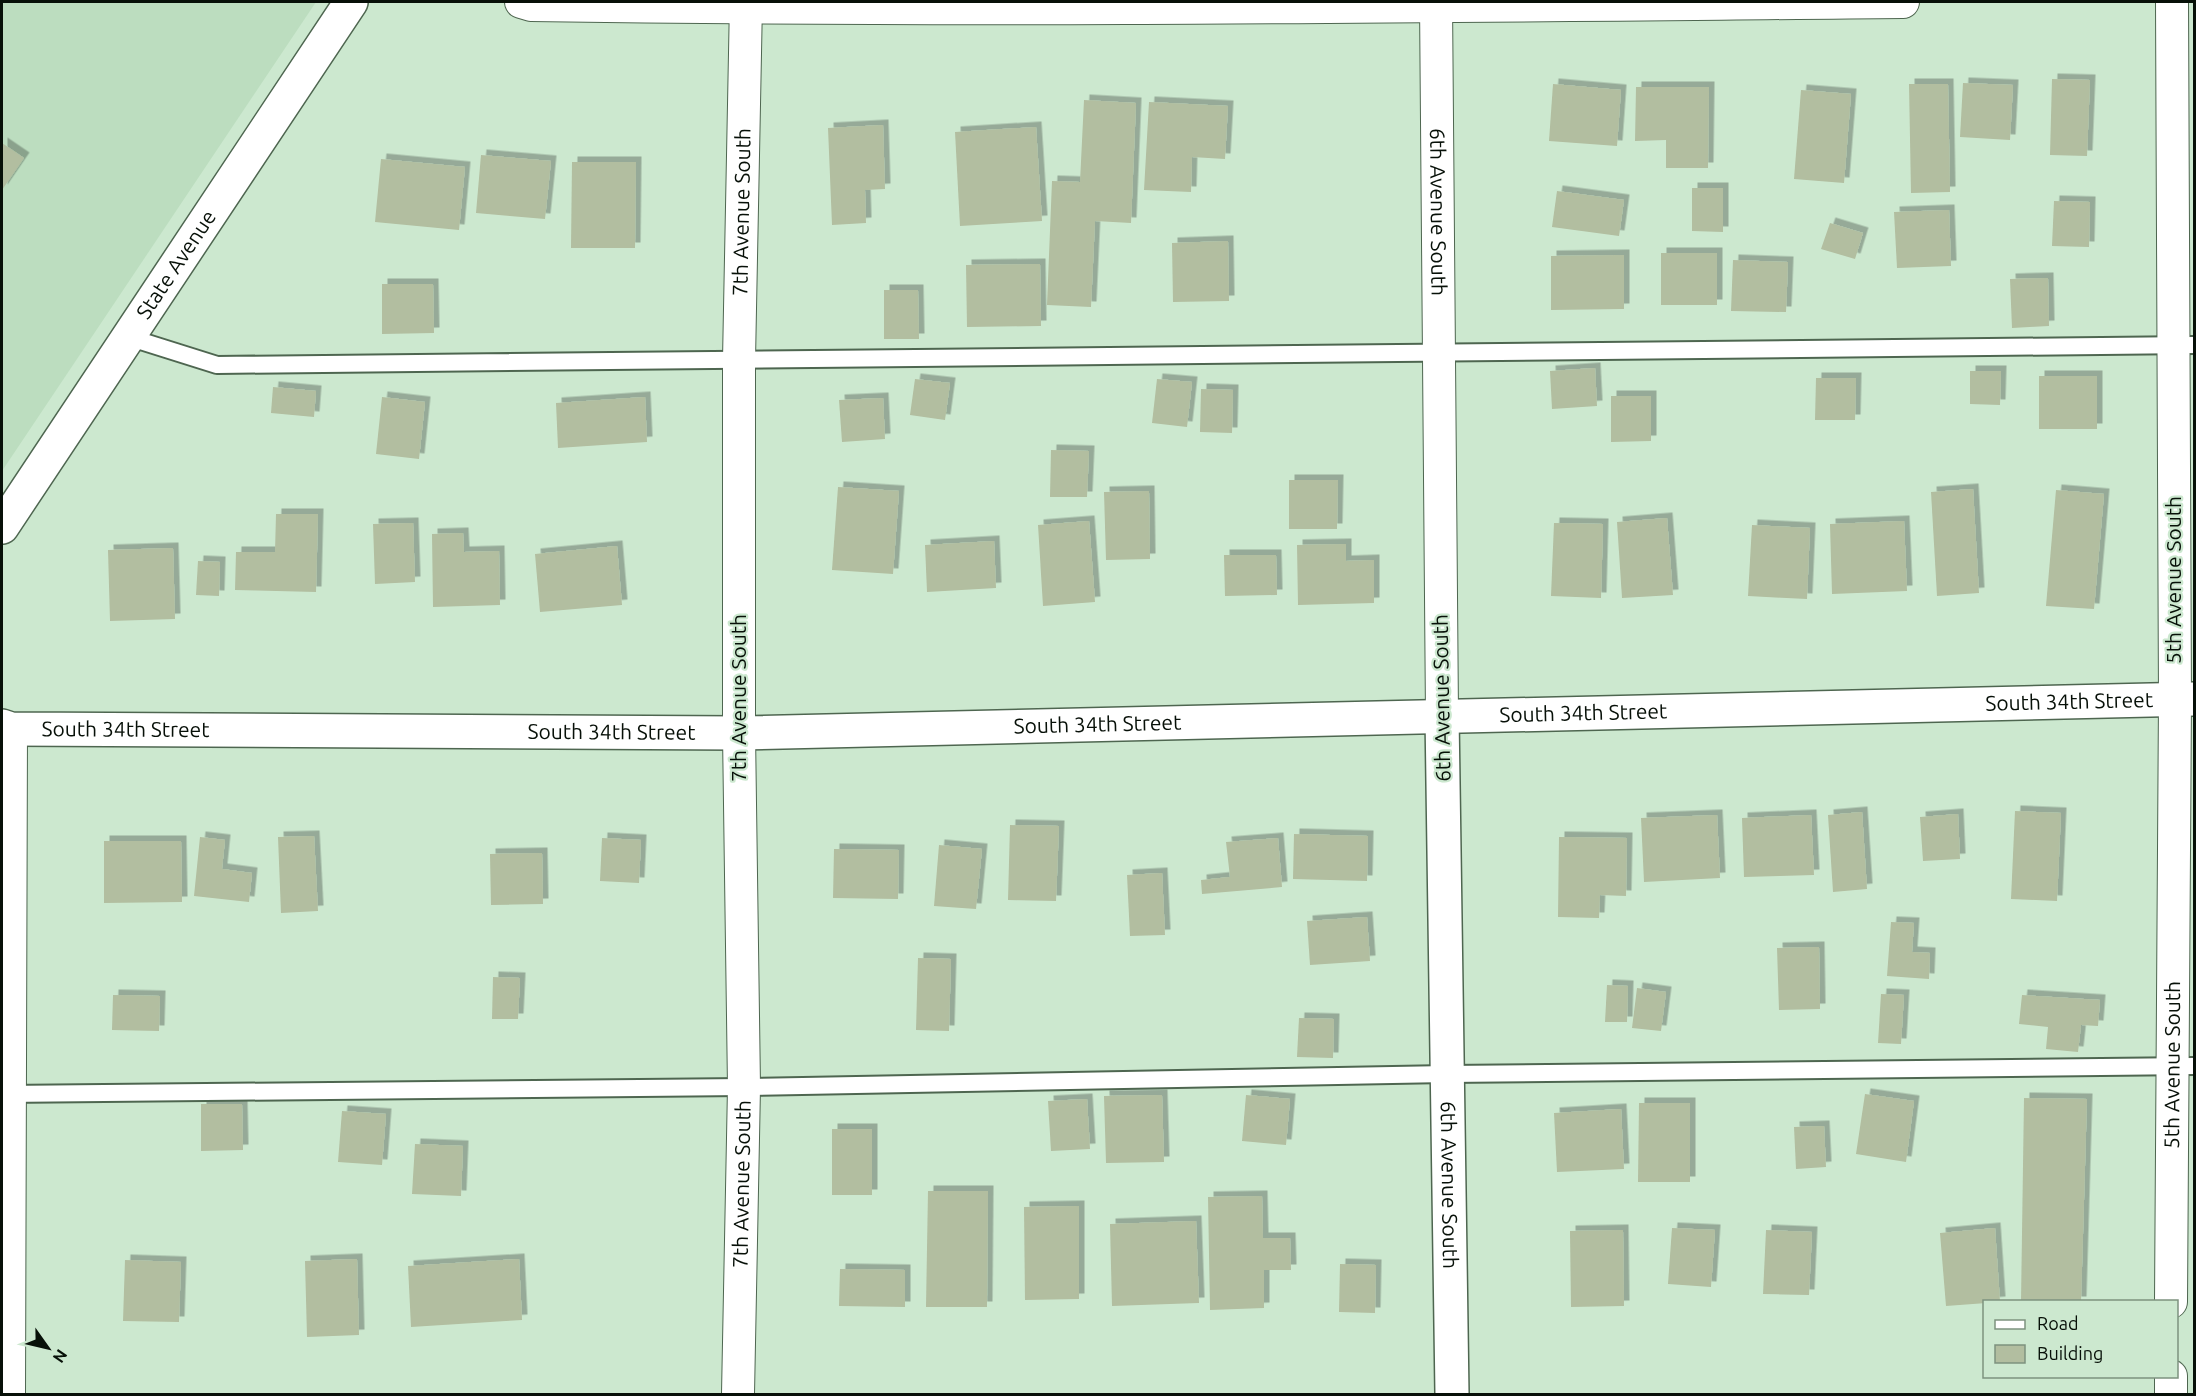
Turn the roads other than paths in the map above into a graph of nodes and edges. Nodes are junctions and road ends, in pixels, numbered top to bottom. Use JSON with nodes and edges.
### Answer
{"nodes":[{"id":1,"x":351,"y":2,"type":"edge"},
{"id":2,"x":521,"y":2,"type":"edge"},
{"id":3,"x":1903,"y":2,"type":"edge"},
{"id":4,"x":2172,"y":2,"type":"edge"},
{"id":5,"x":1436,"y":4,"type":"edge"},
{"id":6,"x":746,"y":5,"type":"edge"},
{"id":7,"x":128,"y":337,"type":"junction"},
{"id":8,"x":2184,"y":345,"type":"edge"},
{"id":9,"x":1438,"y":354,"type":"junction"},
{"id":10,"x":739,"y":360,"type":"junction"},
{"id":11,"x":2,"y":527,"type":"edge"},
{"id":12,"x":2185,"y":699,"type":"edge"},
{"id":13,"x":1442,"y":715,"type":"junction"},
{"id":14,"x":6,"y":728,"type":"edge"},
{"id":15,"x":739,"y":733,"type":"junction"},
{"id":16,"x":2183,"y":1066,"type":"edge"},
{"id":17,"x":1447,"y":1074,"type":"junction"},
{"id":18,"x":744,"y":1087,"type":"junction"},
{"id":19,"x":6,"y":1094,"type":"edge"},
{"id":20,"x":2171,"y":1300,"type":"edge"},
{"id":21,"x":2171,"y":1378,"type":"edge"},
{"id":22,"x":9,"y":1395,"type":"edge"},
{"id":23,"x":738,"y":1395,"type":"edge"},
{"id":24,"x":1452,"y":1395,"type":"edge"},
{"id":25,"x":2171,"y":1395,"type":"edge"}],
"edges":[{"from":1,"to":7,"type":"street","name":"State Avenue"},
{"from":2,"to":6,"type":"street"},
{"from":3,"to":5,"type":"street"},
{"from":4,"to":8,"type":"street","name":"5th Avenue South"},
{"from":5,"to":6,"type":"street"},
{"from":5,"to":9,"type":"street","name":"6th Avenue South"},
{"from":6,"to":10,"type":"street","name":"7th Avenue South"},
{"from":7,"to":10,"type":"lane"},
{"from":7,"to":11,"type":"street","name":"State Avenue"},
{"from":8,"to":9,"type":"lane"},
{"from":8,"to":12,"type":"street","name":"5th Avenue South"},
{"from":9,"to":10,"type":"lane"},
{"from":9,"to":13,"type":"street","name":"6th Avenue South"},
{"from":10,"to":15,"type":"street","name":"7th Avenue South"},
{"from":12,"to":13,"type":"street","name":"South 34th Street"},
{"from":12,"to":16,"type":"street","name":"5th Avenue South"},
{"from":13,"to":15,"type":"street","name":"South 34th Street"},
{"from":13,"to":17,"type":"street","name":"6th Avenue South"},
{"from":14,"to":15,"type":"street","name":"South 34th Street"},
{"from":14,"to":19,"type":"street"},
{"from":15,"to":18,"type":"street","name":"7th Avenue South"},
{"from":16,"to":17,"type":"lane"},
{"from":16,"to":20,"type":"street","name":"5th Avenue South"},
{"from":17,"to":18,"type":"lane"},
{"from":17,"to":24,"type":"street","name":"6th Avenue South"},
{"from":18,"to":19,"type":"lane"},
{"from":18,"to":23,"type":"street","name":"7th Avenue South"},
{"from":19,"to":22,"type":"street"},
{"from":21,"to":25,"type":"street"}]}
